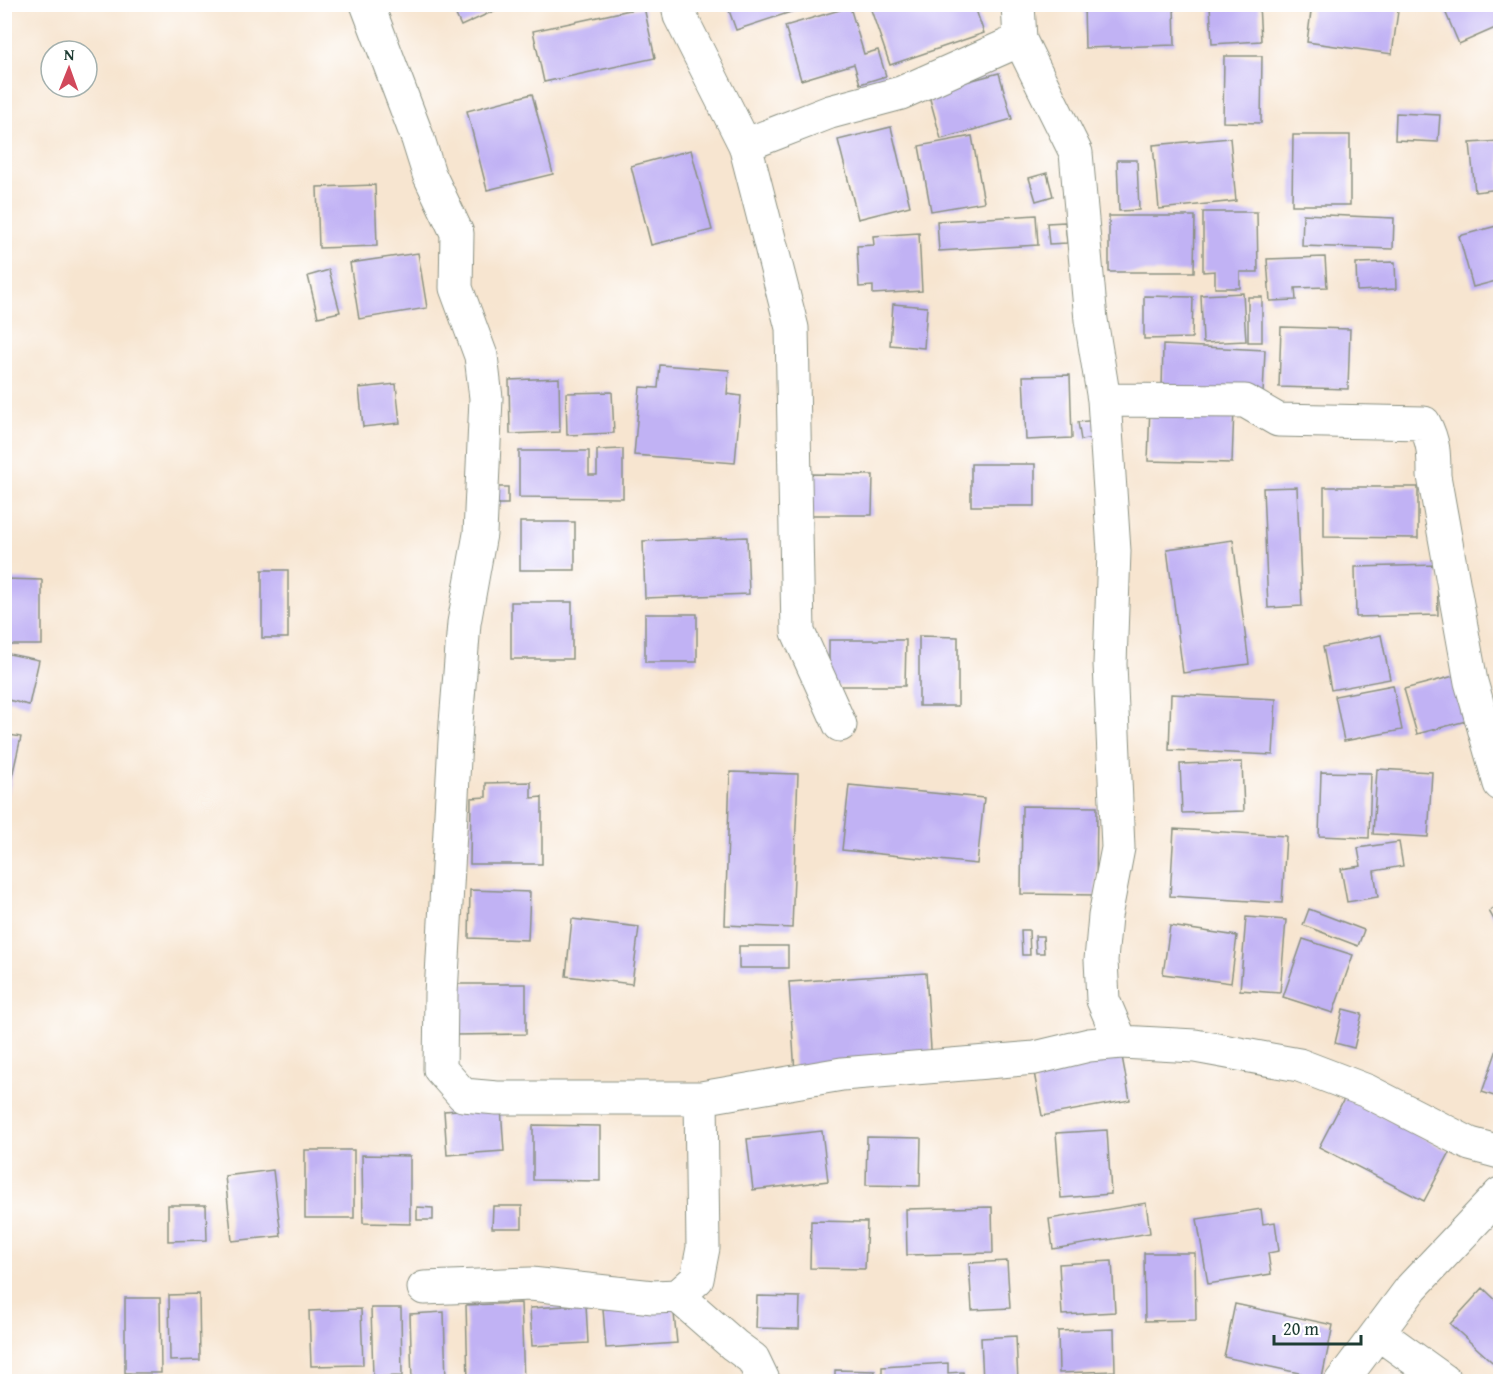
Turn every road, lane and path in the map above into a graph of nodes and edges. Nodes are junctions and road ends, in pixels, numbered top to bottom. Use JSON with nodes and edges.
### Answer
{"nodes":[{"id":1,"x":367,"y":4,"type":"edge"},
{"id":2,"x":678,"y":4,"type":"edge"},
{"id":3,"x":1018,"y":4,"type":"edge"},
{"id":4,"x":1020,"y":40,"type":"junction"},
{"id":5,"x":745,"y":145,"type":"junction"},
{"id":6,"x":1104,"y":400,"type":"junction"},
{"id":7,"x":840,"y":725,"type":"dead end"},
{"id":8,"x":1500,"y":784,"type":"edge"},
{"id":9,"x":1121,"y":1042,"type":"junction"},
{"id":10,"x":700,"y":1098,"type":"junction"},
{"id":11,"x":1500,"y":1152,"type":"edge"},
{"id":12,"x":1500,"y":1194,"type":"edge"},
{"id":13,"x":424,"y":1288,"type":"dead end"},
{"id":14,"x":678,"y":1296,"type":"junction"},
{"id":15,"x":1378,"y":1333,"type":"junction"},
{"id":16,"x":764,"y":1382,"type":"edge"},
{"id":17,"x":1341,"y":1382,"type":"edge"},
{"id":18,"x":1446,"y":1382,"type":"edge"}],
"edges":[{"from":1,"to":10,"type":"street"},
{"from":2,"to":5,"type":"street"},
{"from":3,"to":4,"type":"street"},
{"from":4,"to":5,"type":"street"},
{"from":4,"to":6,"type":"street"},
{"from":5,"to":7,"type":"street"},
{"from":6,"to":8,"type":"street"},
{"from":6,"to":9,"type":"street"},
{"from":9,"to":10,"type":"street"},
{"from":9,"to":11,"type":"street"},
{"from":10,"to":14,"type":"street"},
{"from":12,"to":15,"type":"street"},
{"from":13,"to":14,"type":"street"},
{"from":14,"to":16,"type":"street"},
{"from":15,"to":17,"type":"street"},
{"from":15,"to":18,"type":"street"}]}
